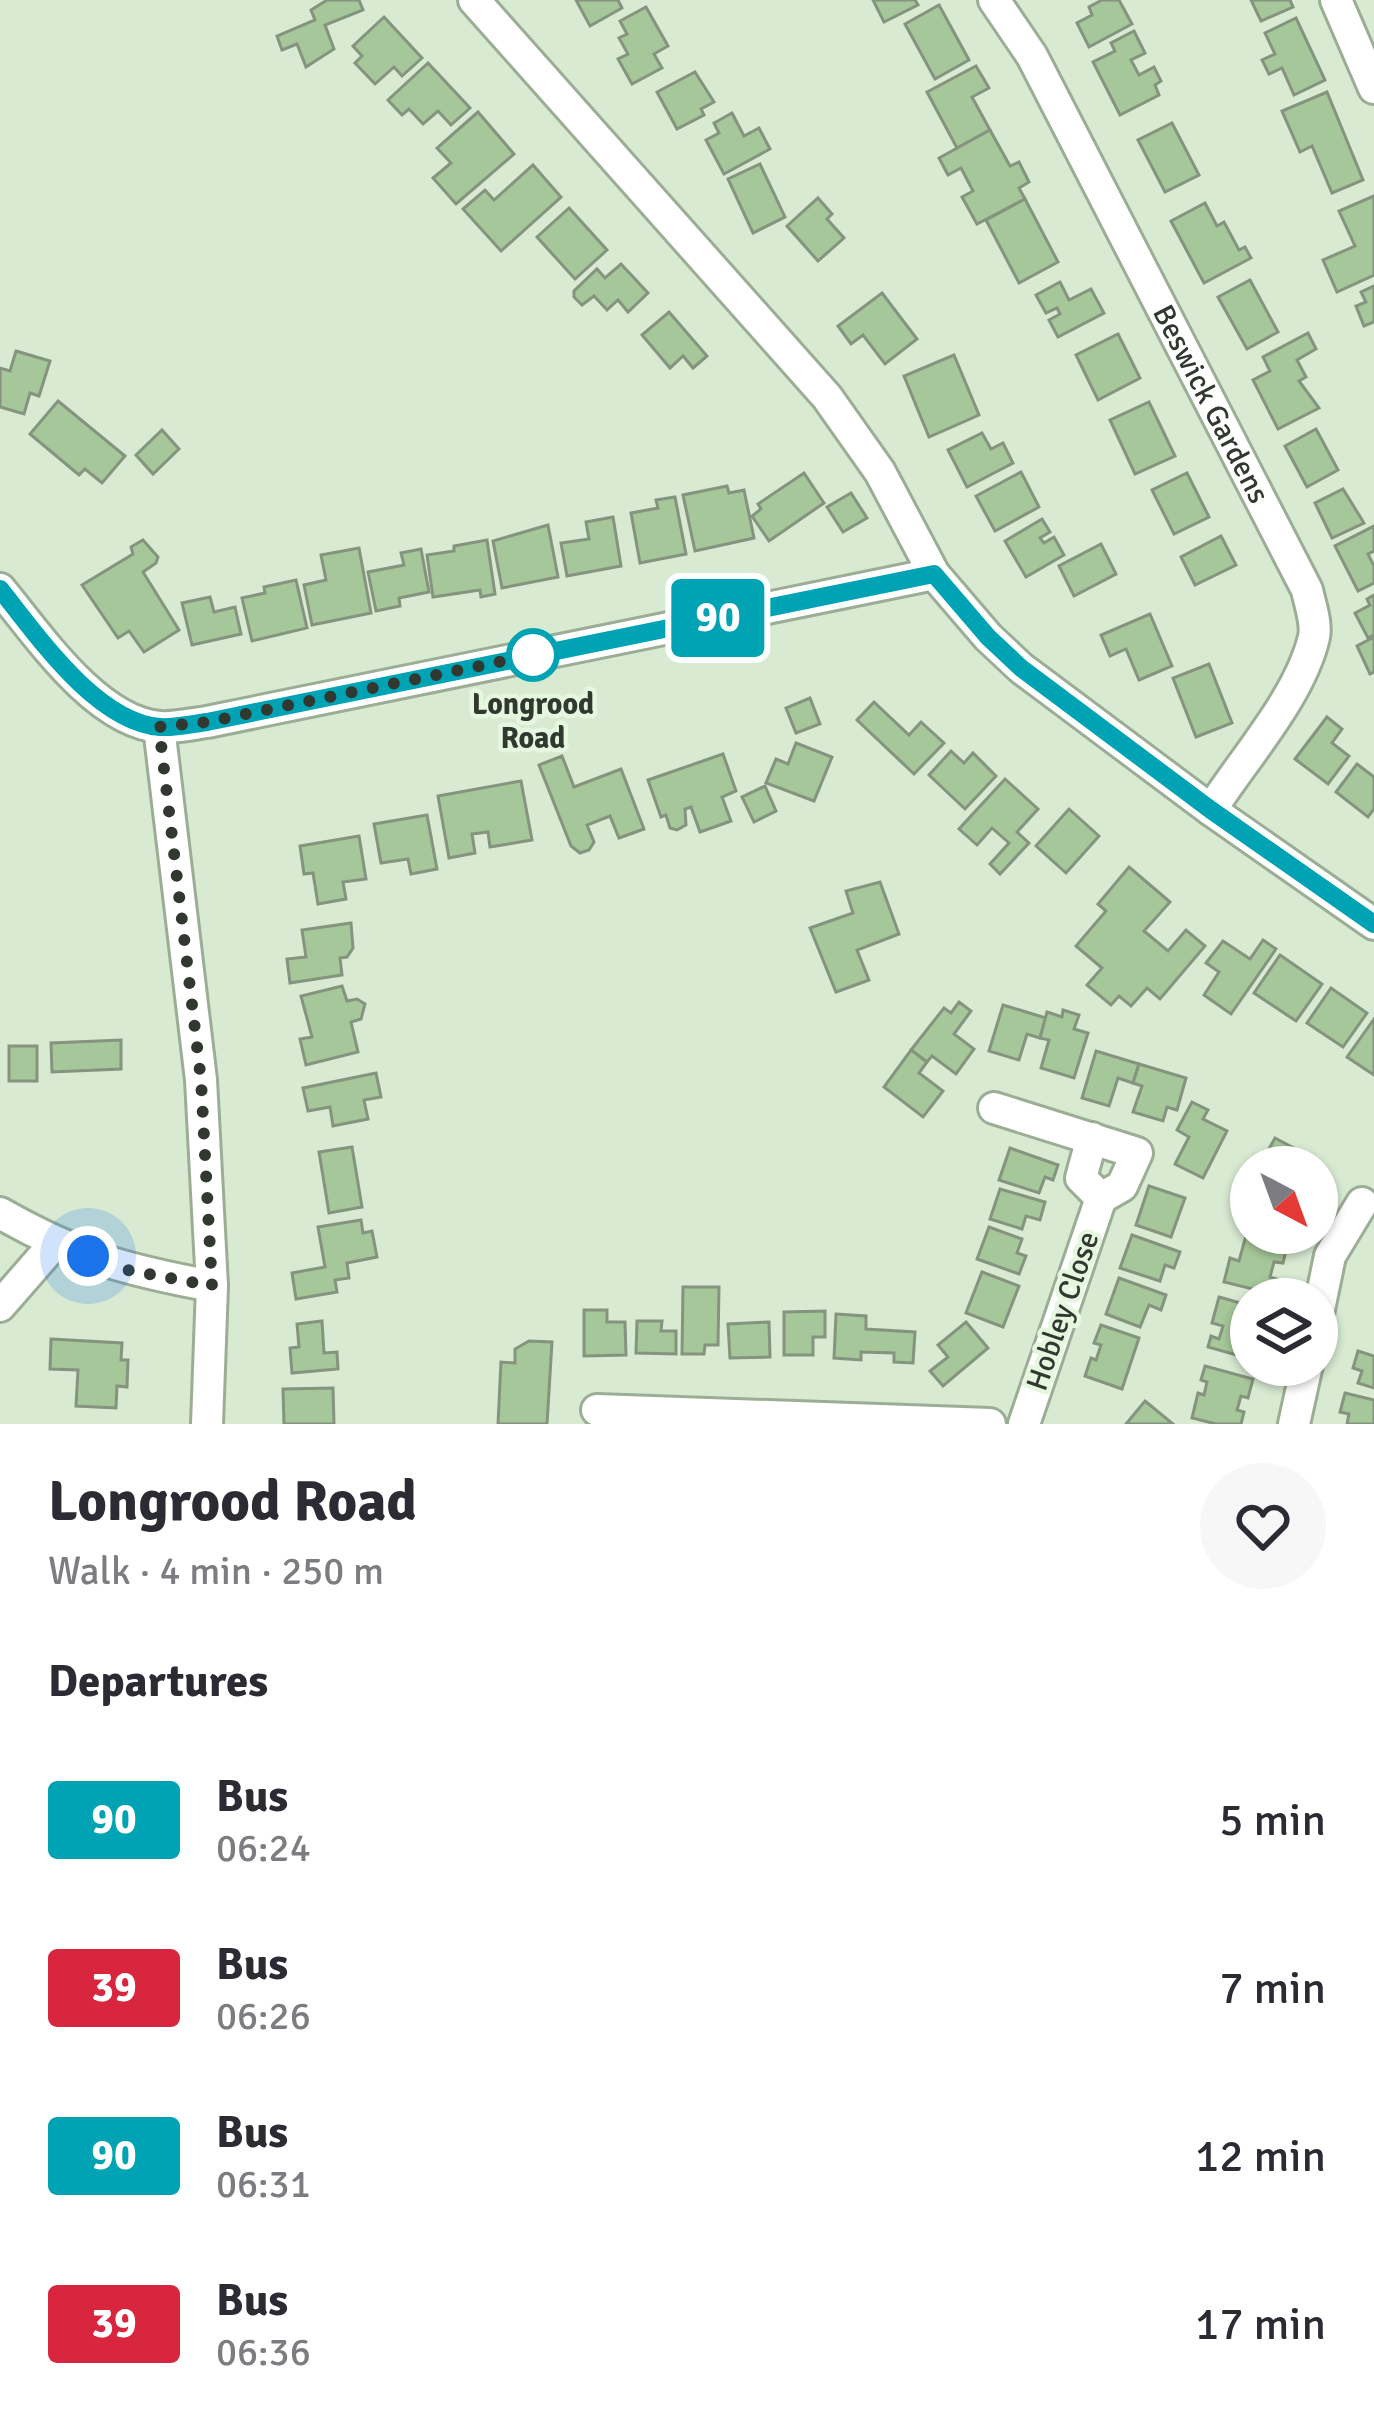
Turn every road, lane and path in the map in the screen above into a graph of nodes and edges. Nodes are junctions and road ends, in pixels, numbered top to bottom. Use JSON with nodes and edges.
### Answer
{"nodes":[{"id":1,"x":474,"y":0,"type":"edge"},
{"id":2,"x":994,"y":0,"type":"edge"},
{"id":3,"x":1336,"y":0,"type":"edge"},
{"id":4,"x":1374,"y":88,"type":"edge"},
{"id":5,"x":934,"y":574,"type":"junction"},
{"id":6,"x":0,"y":589,"type":"edge"},
{"id":7,"x":159,"y":727,"type":"junction"},
{"id":8,"x":1211,"y":810,"type":"junction"},
{"id":9,"x":1374,"y":924,"type":"edge"},
{"id":10,"x":994,"y":1108,"type":"dead end"},
{"id":11,"x":1092,"y":1138,"type":"junction"},
{"id":12,"x":1101,"y":1198,"type":"junction"},
{"id":13,"x":1361,"y":1203,"type":"dead end"},
{"id":14,"x":0,"y":1213,"type":"edge"},
{"id":15,"x":54,"y":1244,"type":"junction"},
{"id":16,"x":1325,"y":1278,"type":"edge"},
{"id":17,"x":212,"y":1286,"type":"junction"},
{"id":18,"x":0,"y":1306,"type":"edge"},
{"id":19,"x":1302,"y":1386,"type":"edge"},
{"id":20,"x":597,"y":1410,"type":"dead end"},
{"id":21,"x":744,"y":1421,"type":"edge"},
{"id":22,"x":207,"y":1424,"type":"edge"},
{"id":23,"x":990,"y":1424,"type":"edge"},
{"id":24,"x":1024,"y":1424,"type":"edge"},
{"id":25,"x":1294,"y":1424,"type":"edge"}],
"edges":[{"from":1,"to":5,"type":"street"},
{"from":2,"to":8,"type":"street","name":"Beswick Gardens"},
{"from":3,"to":4,"type":"street"},
{"from":5,"to":7,"type":"street"},
{"from":5,"to":8,"type":"street"},
{"from":6,"to":7,"type":"street"},
{"from":7,"to":17,"type":"street"},
{"from":8,"to":9,"type":"street"},
{"from":10,"to":11,"type":"street","name":"Hobley Close"},
{"from":11,"to":12,"type":"street","name":"Hobley Close"},
{"from":11,"to":12,"type":"street","name":"Hobley Close"},
{"from":12,"to":24,"type":"street","name":"Hobley Close"},
{"from":13,"to":16,"type":"street"},
{"from":14,"to":15,"type":"street"},
{"from":15,"to":17,"type":"street"},
{"from":15,"to":18,"type":"street"},
{"from":17,"to":22,"type":"street"},
{"from":19,"to":25,"type":"street"},
{"from":20,"to":21,"type":"street"},
{"from":21,"to":23,"type":"street"}]}
